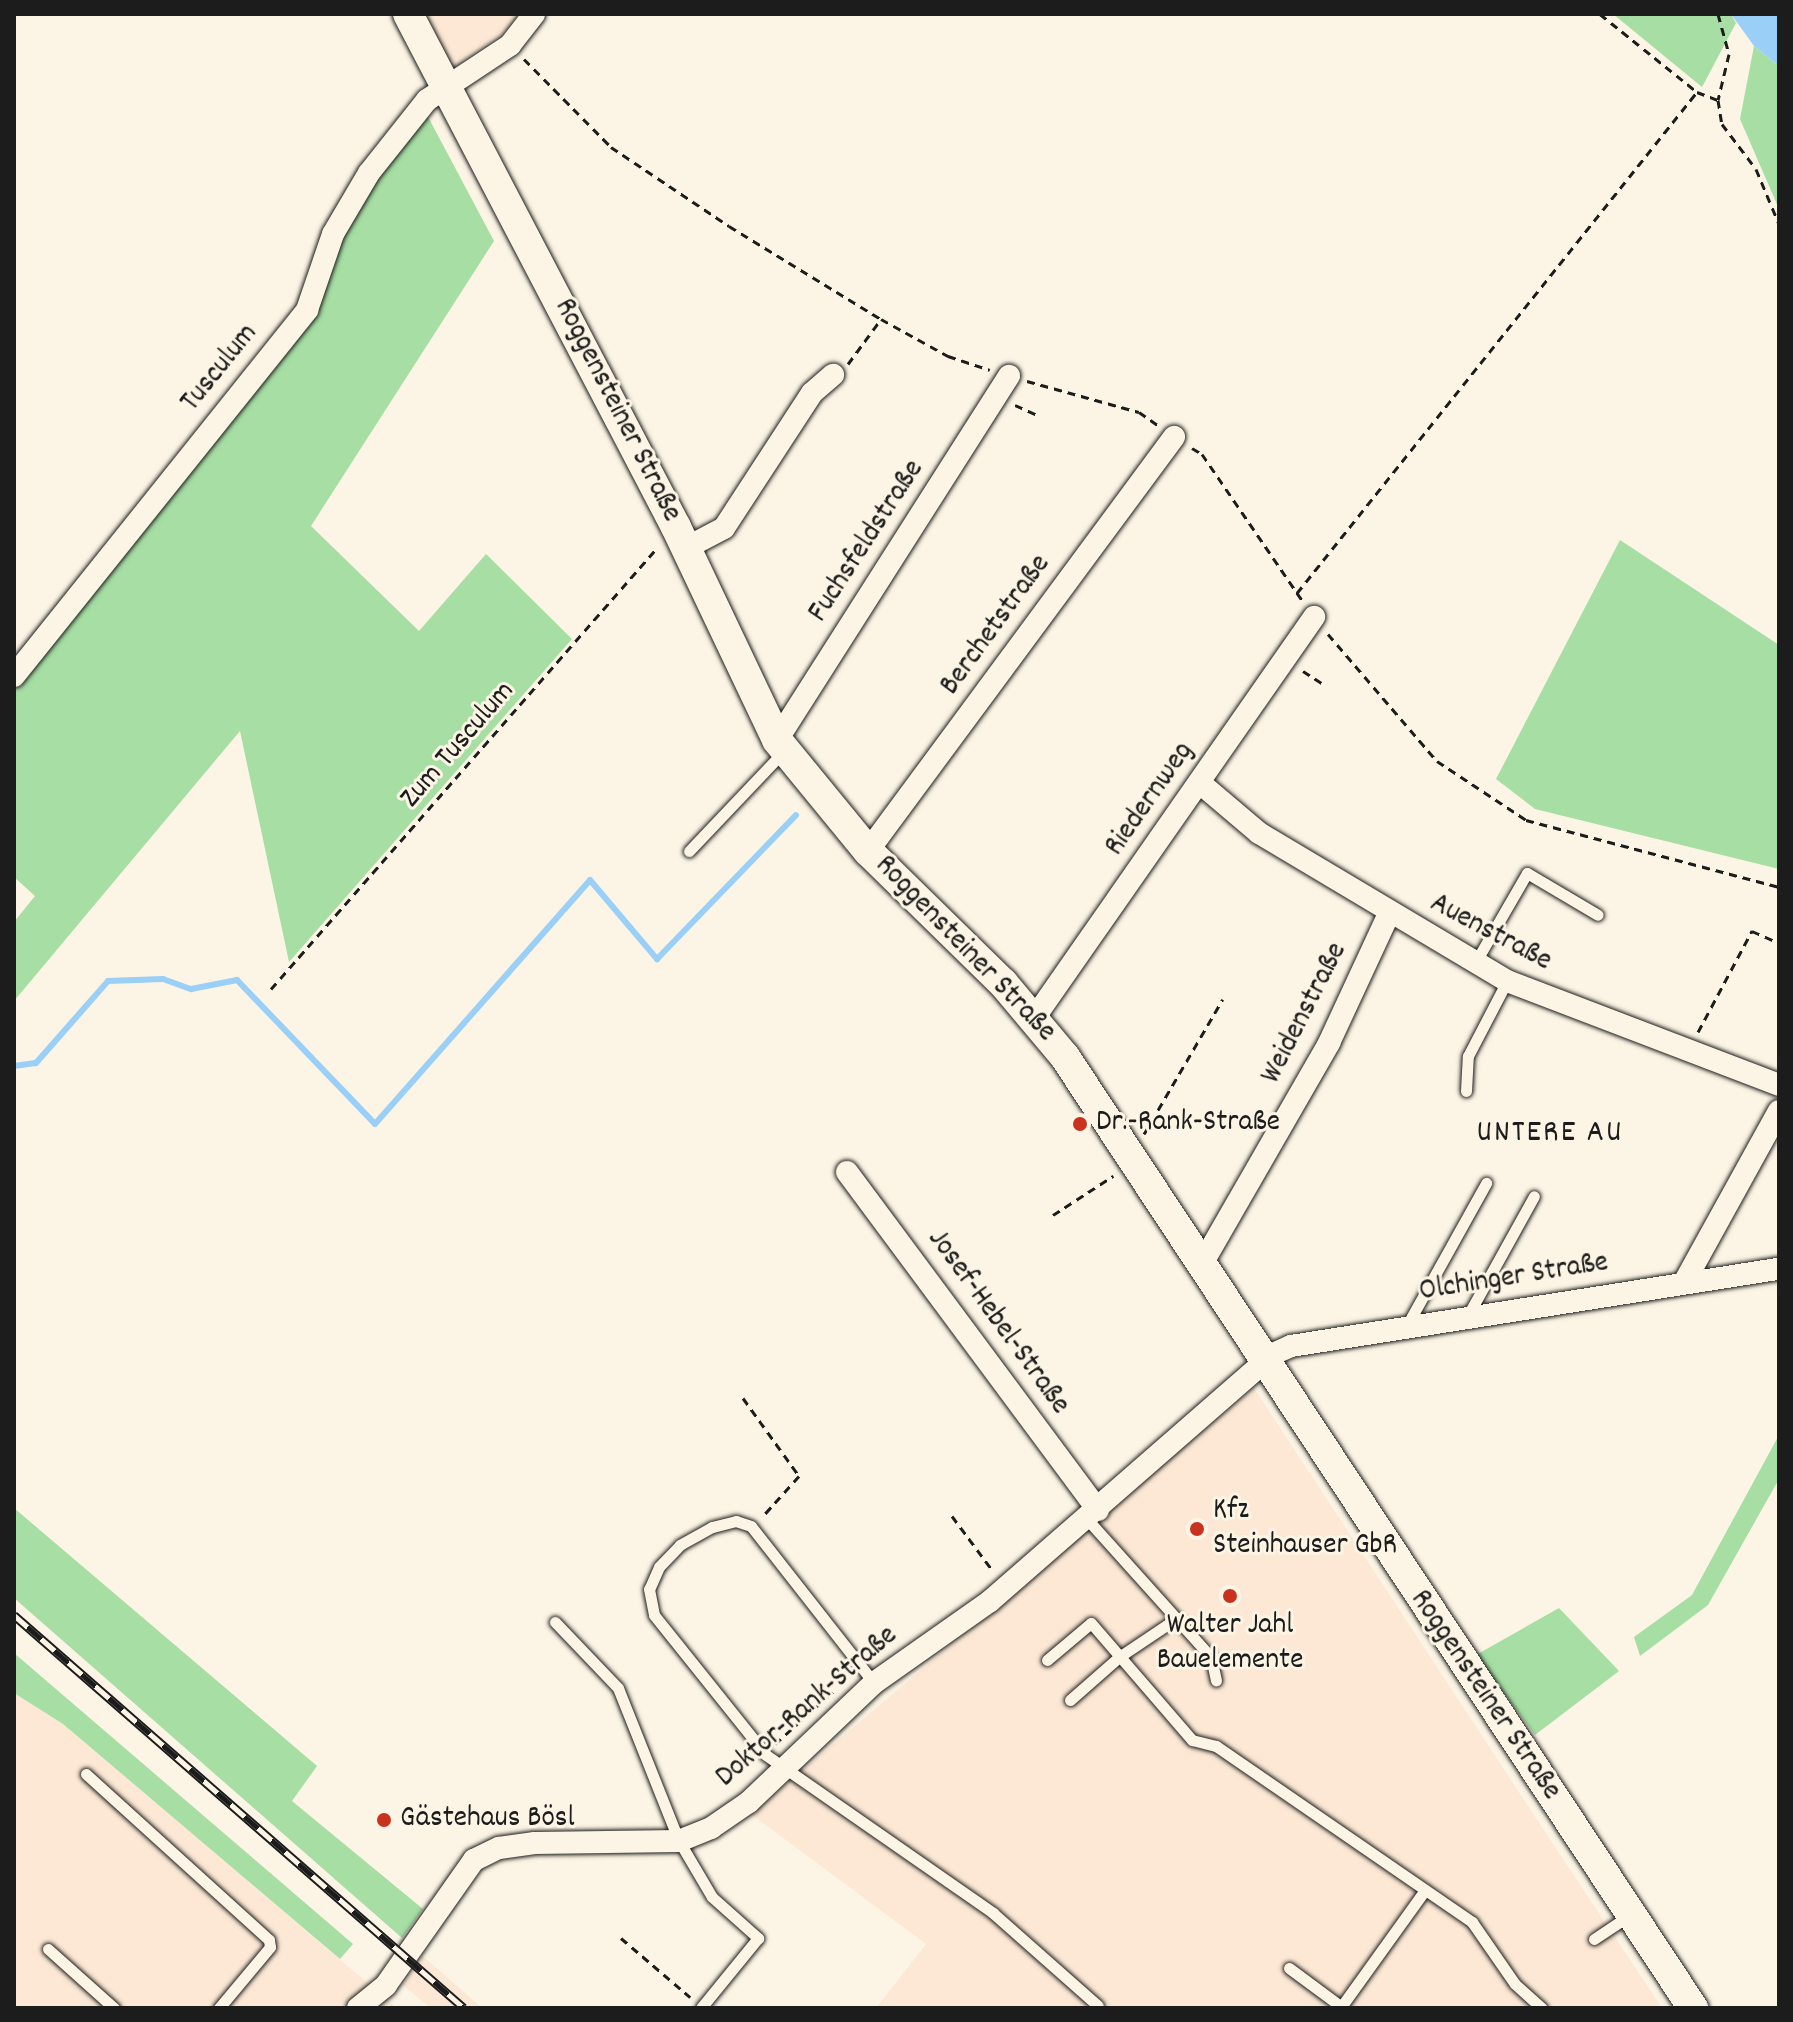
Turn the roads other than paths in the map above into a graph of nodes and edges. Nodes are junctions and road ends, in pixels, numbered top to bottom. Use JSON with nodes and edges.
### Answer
{"nodes":[{"id":1,"x":408,"y":14,"type":"edge"},
{"id":2,"x":534,"y":14,"type":"edge"},
{"id":3,"x":447,"y":85,"type":"junction"},
{"id":4,"x":833,"y":375,"type":"road end"},
{"id":5,"x":1009,"y":376,"type":"road end"},
{"id":6,"x":1174,"y":437,"type":"road end"},
{"id":7,"x":681,"y":538,"type":"junction"},
{"id":8,"x":1314,"y":617,"type":"road end"},
{"id":9,"x":14,"y":676,"type":"edge"},
{"id":10,"x":781,"y":745,"type":"junction"},
{"id":11,"x":1200,"y":783,"type":"junction"},
{"id":12,"x":689,"y":851,"type":"dead end"},
{"id":13,"x":868,"y":851,"type":"junction"},
{"id":14,"x":1389,"y":914,"type":"junction"},
{"id":15,"x":1598,"y":915,"type":"dead end"},
{"id":16,"x":1475,"y":963,"type":"junction"},
{"id":17,"x":1507,"y":981,"type":"junction"},
{"id":18,"x":1035,"y":1017,"type":"junction"},
{"id":19,"x":1779,"y":1085,"type":"edge"},
{"id":20,"x":1466,"y":1091,"type":"dead end"},
{"id":21,"x":1779,"y":1111,"type":"edge"},
{"id":22,"x":847,"y":1172,"type":"dead end"},
{"id":23,"x":1486,"y":1183,"type":"dead end"},
{"id":24,"x":1534,"y":1196,"type":"dead end"},
{"id":25,"x":1202,"y":1264,"type":"junction"},
{"id":26,"x":1779,"y":1269,"type":"edge"},
{"id":27,"x":1685,"y":1281,"type":"junction"},
{"id":28,"x":1467,"y":1317,"type":"junction"},
{"id":29,"x":1406,"y":1327,"type":"junction"},
{"id":30,"x":1264,"y":1361,"type":"junction"},
{"id":31,"x":1093,"y":1515,"type":"junction"},
{"id":32,"x":1177,"y":1618,"type":"junction"},
{"id":33,"x":555,"y":1622,"type":"dead end"},
{"id":34,"x":1119,"y":1657,"type":"junction"},
{"id":35,"x":1047,"y":1660,"type":"dead end"},
{"id":36,"x":1216,"y":1680,"type":"dead end"},
{"id":37,"x":874,"y":1683,"type":"junction"},
{"id":38,"x":1070,"y":1700,"type":"dead end"},
{"id":39,"x":781,"y":1767,"type":"junction"},
{"id":40,"x":86,"y":1774,"type":"dead end"},
{"id":41,"x":679,"y":1841,"type":"junction"},
{"id":42,"x":1423,"y":1893,"type":"junction"},
{"id":43,"x":1631,"y":1914,"type":"junction"},
{"id":44,"x":1594,"y":1939,"type":"dead end"},
{"id":45,"x":48,"y":1949,"type":"dead end"},
{"id":46,"x":1289,"y":1968,"type":"dead end"},
{"id":47,"x":1098,"y":2006,"type":"dead end"},
{"id":48,"x":114,"y":2008,"type":"edge"},
{"id":49,"x":219,"y":2008,"type":"edge"},
{"id":50,"x":358,"y":2008,"type":"edge"},
{"id":51,"x":702,"y":2008,"type":"edge"},
{"id":52,"x":1342,"y":2008,"type":"edge"},
{"id":53,"x":1542,"y":2008,"type":"edge"},
{"id":54,"x":1693,"y":2008,"type":"edge"}],
"edges":[{"from":1,"to":3,"type":"street","name":"Roggensteiner Straße"},
{"from":2,"to":3,"type":"street"},
{"from":3,"to":7,"type":"street","name":"Roggensteiner Straße"},
{"from":3,"to":9,"type":"street","name":"Tusculum"},
{"from":4,"to":7,"type":"street"},
{"from":5,"to":10,"type":"street","name":"Fuchsfeldstraße"},
{"from":6,"to":13,"type":"street","name":"Berchetstraße"},
{"from":7,"to":10,"type":"street","name":"Roggensteiner Straße"},
{"from":8,"to":11,"type":"street","name":"Riedernweg"},
{"from":10,"to":12,"type":"lane"},
{"from":10,"to":13,"type":"street","name":"Roggensteiner Straße"},
{"from":11,"to":14,"type":"street","name":"Auenstraße"},
{"from":11,"to":18,"type":"street","name":"Riedernweg"},
{"from":13,"to":18,"type":"street","name":"Roggensteiner Straße"},
{"from":14,"to":16,"type":"street","name":"Auenstraße"},
{"from":14,"to":25,"type":"street","name":"Weidenstraße"},
{"from":15,"to":16,"type":"lane"},
{"from":16,"to":17,"type":"street","name":"Auenstraße"},
{"from":17,"to":19,"type":"street","name":"Auenstraße"},
{"from":17,"to":20,"type":"lane"},
{"from":18,"to":25,"type":"street","name":"Roggensteiner Straße"},
{"from":21,"to":27,"type":"street"},
{"from":22,"to":31,"type":"street","name":"Josef-Hebel-Straße"},
{"from":23,"to":29,"type":"lane"},
{"from":24,"to":28,"type":"lane"},
{"from":25,"to":30,"type":"street","name":"Roggensteiner Straße"},
{"from":26,"to":27,"type":"street","name":"Olchinger Straße"},
{"from":27,"to":28,"type":"street","name":"Olchinger Straße"},
{"from":28,"to":29,"type":"street","name":"Olchinger Straße"},
{"from":29,"to":30,"type":"street","name":"Olchinger Straße"},
{"from":30,"to":31,"type":"street","name":"Doktor-Rank-Straße"},
{"from":30,"to":43,"type":"street","name":"Roggensteiner Straße"},
{"from":31,"to":32,"type":"lane"},
{"from":31,"to":37,"type":"street","name":"Doktor-Rank-Straße"},
{"from":32,"to":34,"type":"lane"},
{"from":32,"to":36,"type":"lane"},
{"from":33,"to":41,"type":"lane"},
{"from":34,"to":35,"type":"lane"},
{"from":34,"to":38,"type":"lane"},
{"from":34,"to":42,"type":"lane"},
{"from":37,"to":39,"type":"street","name":"Doktor-Rank-Straße"},
{"from":37,"to":39,"type":"lane"},
{"from":39,"to":41,"type":"street","name":"Doktor-Rank-Straße"},
{"from":39,"to":47,"type":"lane"},
{"from":40,"to":49,"type":"lane"},
{"from":41,"to":50,"type":"street","name":"Doktor-Rank-Straße"},
{"from":41,"to":51,"type":"lane"},
{"from":42,"to":52,"type":"lane"},
{"from":42,"to":53,"type":"lane"},
{"from":43,"to":44,"type":"lane"},
{"from":43,"to":54,"type":"street","name":"Roggensteiner Straße"},
{"from":45,"to":48,"type":"lane"},
{"from":46,"to":52,"type":"lane"}]}
